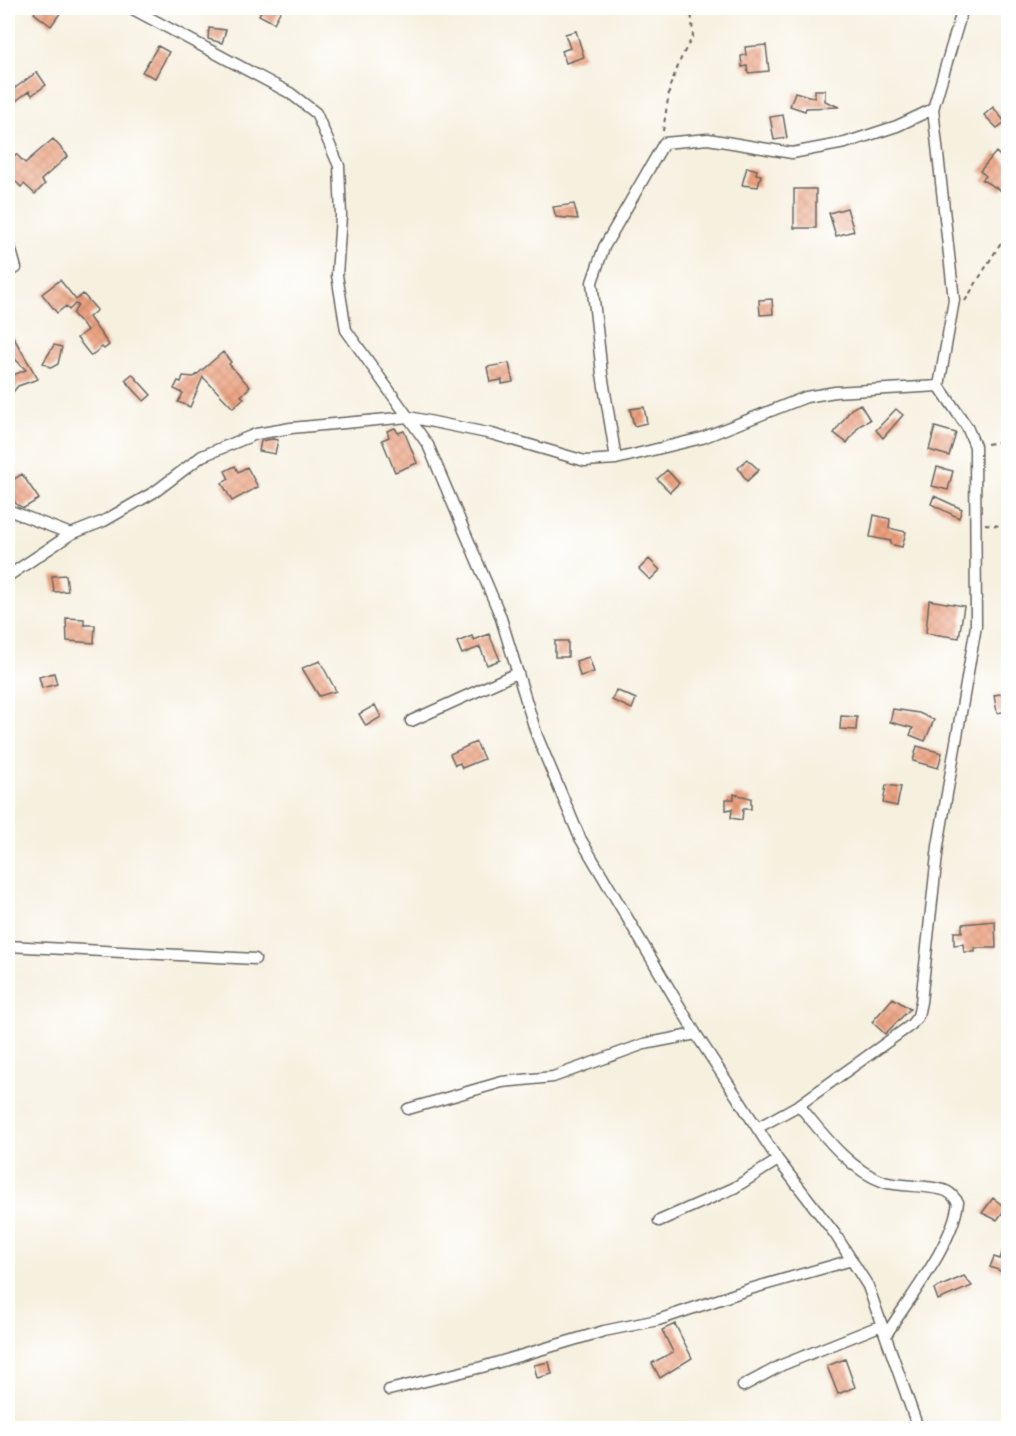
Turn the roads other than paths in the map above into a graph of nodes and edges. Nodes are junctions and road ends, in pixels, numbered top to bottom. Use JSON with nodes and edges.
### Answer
{"nodes":[{"id":1,"x":131,"y":8,"type":"edge"},
{"id":2,"x":963,"y":8,"type":"edge"},
{"id":3,"x":933,"y":109,"type":"junction"},
{"id":4,"x":8,"y":240,"type":"edge"},
{"id":5,"x":8,"y":271,"type":"edge"},
{"id":6,"x":939,"y":386,"type":"junction"},
{"id":7,"x":409,"y":417,"type":"junction"},
{"id":8,"x":616,"y":459,"type":"junction"},
{"id":9,"x":8,"y":510,"type":"edge"},
{"id":10,"x":71,"y":534,"type":"junction"},
{"id":11,"x":8,"y":576,"type":"edge"},
{"id":12,"x":517,"y":673,"type":"junction"},
{"id":13,"x":411,"y":721,"type":"dead end"},
{"id":14,"x":8,"y":946,"type":"edge"},
{"id":15,"x":255,"y":959,"type":"dead end"},
{"id":16,"x":696,"y":1034,"type":"junction"},
{"id":17,"x":799,"y":1105,"type":"junction"},
{"id":18,"x":408,"y":1109,"type":"dead end"},
{"id":19,"x":757,"y":1128,"type":"junction"},
{"id":20,"x":778,"y":1160,"type":"junction"},
{"id":21,"x":659,"y":1221,"type":"dead end"},
{"id":22,"x":852,"y":1260,"type":"junction"},
{"id":23,"x":884,"y":1330,"type":"junction"},
{"id":24,"x":743,"y":1386,"type":"dead end"},
{"id":25,"x":389,"y":1389,"type":"dead end"},
{"id":26,"x":918,"y":1428,"type":"edge"}],
"edges":[{"from":1,"to":7,"type":"street"},
{"from":2,"to":3,"type":"street"},
{"from":3,"to":6,"type":"street"},
{"from":3,"to":8,"type":"street"},
{"from":4,"to":5,"type":"street"},
{"from":6,"to":8,"type":"street"},
{"from":6,"to":17,"type":"street"},
{"from":7,"to":8,"type":"street"},
{"from":7,"to":10,"type":"street"},
{"from":7,"to":12,"type":"street"},
{"from":9,"to":10,"type":"street"},
{"from":10,"to":11,"type":"street"},
{"from":12,"to":13,"type":"street"},
{"from":12,"to":16,"type":"street"},
{"from":14,"to":15,"type":"street"},
{"from":16,"to":18,"type":"street"},
{"from":16,"to":19,"type":"street"},
{"from":17,"to":19,"type":"street"},
{"from":17,"to":23,"type":"street"},
{"from":19,"to":20,"type":"street"},
{"from":20,"to":21,"type":"street"},
{"from":20,"to":22,"type":"street"},
{"from":22,"to":23,"type":"street"},
{"from":22,"to":25,"type":"street"},
{"from":23,"to":24,"type":"street"},
{"from":23,"to":26,"type":"street"}]}
